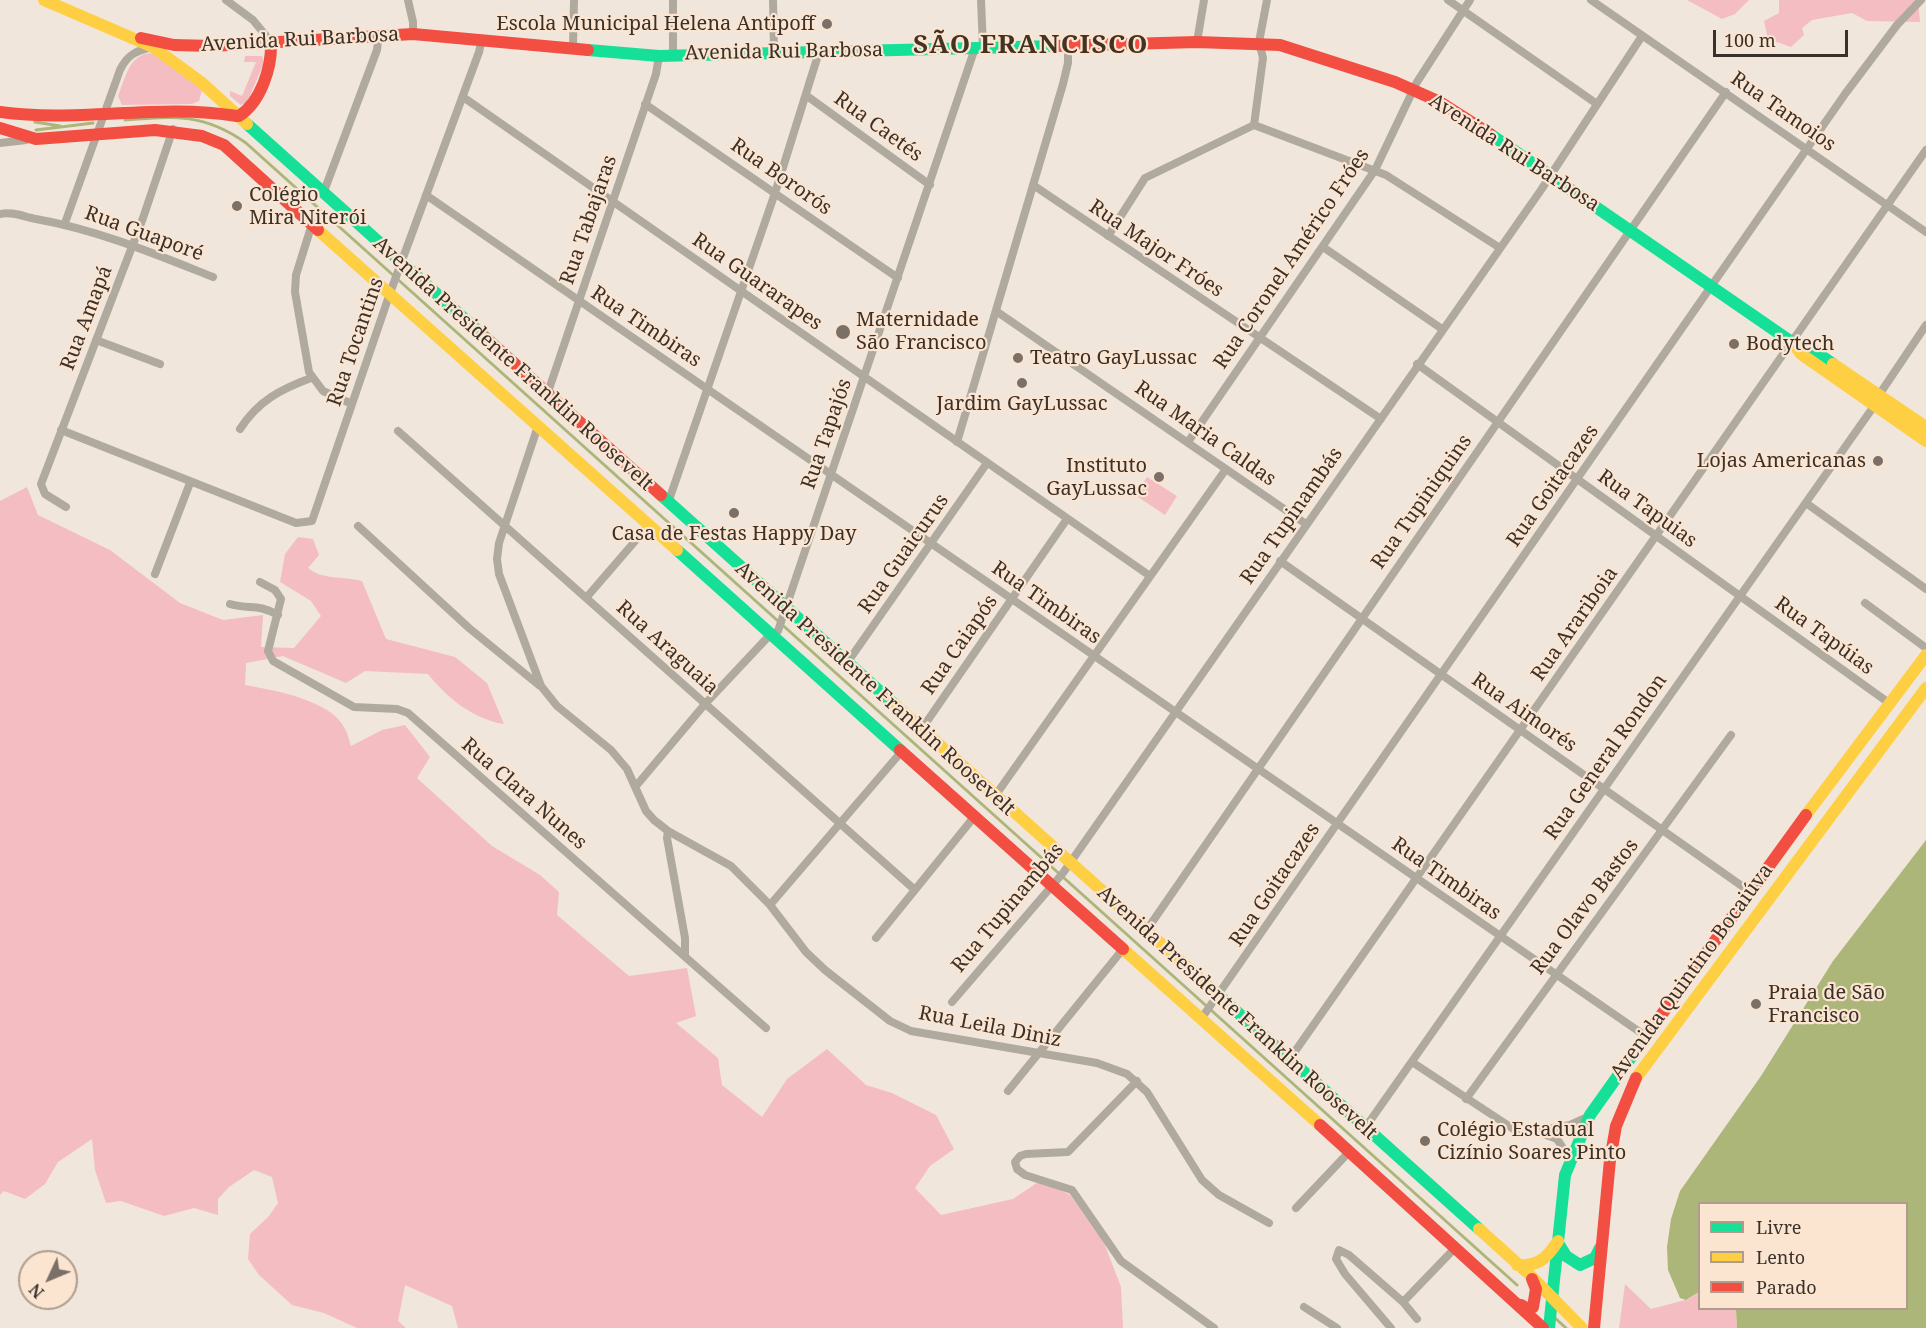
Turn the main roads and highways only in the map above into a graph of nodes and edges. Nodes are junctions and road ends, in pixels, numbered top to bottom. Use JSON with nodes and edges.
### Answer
{"nodes":[{"id":1,"x":44,"y":0,"type":"edge"},
{"id":2,"x":126,"y":34,"type":"junction"},
{"id":3,"x":271,"y":42,"type":"junction"},
{"id":4,"x":159,"y":51,"type":"joint"},
{"id":5,"x":201,"y":82,"type":"junction"},
{"id":6,"x":195,"y":108,"type":"junction"},
{"id":7,"x":0,"y":112,"type":"edge"},
{"id":8,"x":105,"y":113,"type":"junction"},
{"id":9,"x":239,"y":116,"type":"junction"},
{"id":10,"x":0,"y":128,"type":"edge"},
{"id":11,"x":137,"y":132,"type":"junction"},
{"id":12,"x":1877,"y":400,"type":"junction"},
{"id":13,"x":1926,"y":427,"type":"edge"},
{"id":14,"x":1926,"y":441,"type":"edge"},
{"id":15,"x":1926,"y":655,"type":"edge"},
{"id":16,"x":1926,"y":688,"type":"edge"},
{"id":17,"x":1210,"y":1008,"type":"junction"},
{"id":18,"x":1558,"y":1242,"type":"junction"},
{"id":19,"x":1602,"y":1243,"type":"junction"},
{"id":20,"x":1517,"y":1264,"type":"junction"},
{"id":21,"x":1529,"y":1274,"type":"junction"},
{"id":22,"x":1551,"y":1296,"type":"junction"},
{"id":23,"x":1520,"y":1305,"type":"junction"},
{"id":24,"x":1543,"y":1328,"type":"edge"},
{"id":25,"x":1549,"y":1328,"type":"edge"},
{"id":26,"x":1582,"y":1328,"type":"edge"},
{"id":27,"x":1594,"y":1328,"type":"edge"}],
"edges":[{"from":1,"to":2,"type":"main road","name":"Avenida Rui Barbosa"},
{"from":2,"to":3,"type":"main road","name":"Avenida Rui Barbosa"},
{"from":2,"to":4,"type":"main road","name":"Avenida Rui Barbosa"},
{"from":3,"to":9,"type":"main road"},
{"from":3,"to":12,"type":"main road","name":"Avenida Rui Barbosa"},
{"from":4,"to":5,"type":"main road","name":"Avenida Presidente Franklin Roosevelt"},
{"from":5,"to":6,"type":"main road"},
{"from":5,"to":9,"type":"main road","name":"Avenida Presidente Franklin Roosevelt"},
{"from":6,"to":8,"type":"main road"},
{"from":6,"to":9,"type":"main road"},
{"from":7,"to":8,"type":"main road"},
{"from":8,"to":11,"type":"main road"},
{"from":9,"to":17,"type":"main road","name":"Avenida Presidente Franklin Roosevelt"},
{"from":10,"to":11,"type":"main road","name":"Avenida Presidente Franklin Roosevelt"},
{"from":11,"to":17,"type":"main road","name":"Avenida Presidente Franklin Roosevelt"},
{"from":12,"to":13,"type":"main road","name":"Avenida Rui Barbosa"},
{"from":12,"to":14,"type":"main road","name":"Avenida Rui Barbosa"},
{"from":15,"to":18,"type":"main road","name":"Avenida Quintino Bocaiúva"},
{"from":16,"to":19,"type":"main road","name":"Avenida Quintino Bocaiúva"},
{"from":17,"to":20,"type":"main road","name":"Avenida Presidente Franklin Roosevelt"},
{"from":17,"to":23,"type":"main road","name":"Avenida Presidente Franklin Roosevelt"},
{"from":18,"to":19,"type":"main road"},
{"from":18,"to":20,"type":"main road"},
{"from":18,"to":22,"type":"main road","name":"Avenida Quintino Bocaiúva"},
{"from":19,"to":27,"type":"main road","name":"Avenida Quintino Bocaiúva"},
{"from":20,"to":21,"type":"main road","name":"Avenida Presidente Franklin Roosevelt"},
{"from":21,"to":22,"type":"main road","name":"Avenida Presidente Franklin Roosevelt"},
{"from":21,"to":23,"type":"main road"},
{"from":22,"to":25,"type":"main road","name":"Avenida Quintino Bocaiúva"},
{"from":22,"to":26,"type":"main road","name":"Avenida Presidente Franklin Roosevelt"},
{"from":23,"to":24,"type":"main road","name":"Avenida Presidente Franklin Roosevelt"}]}
